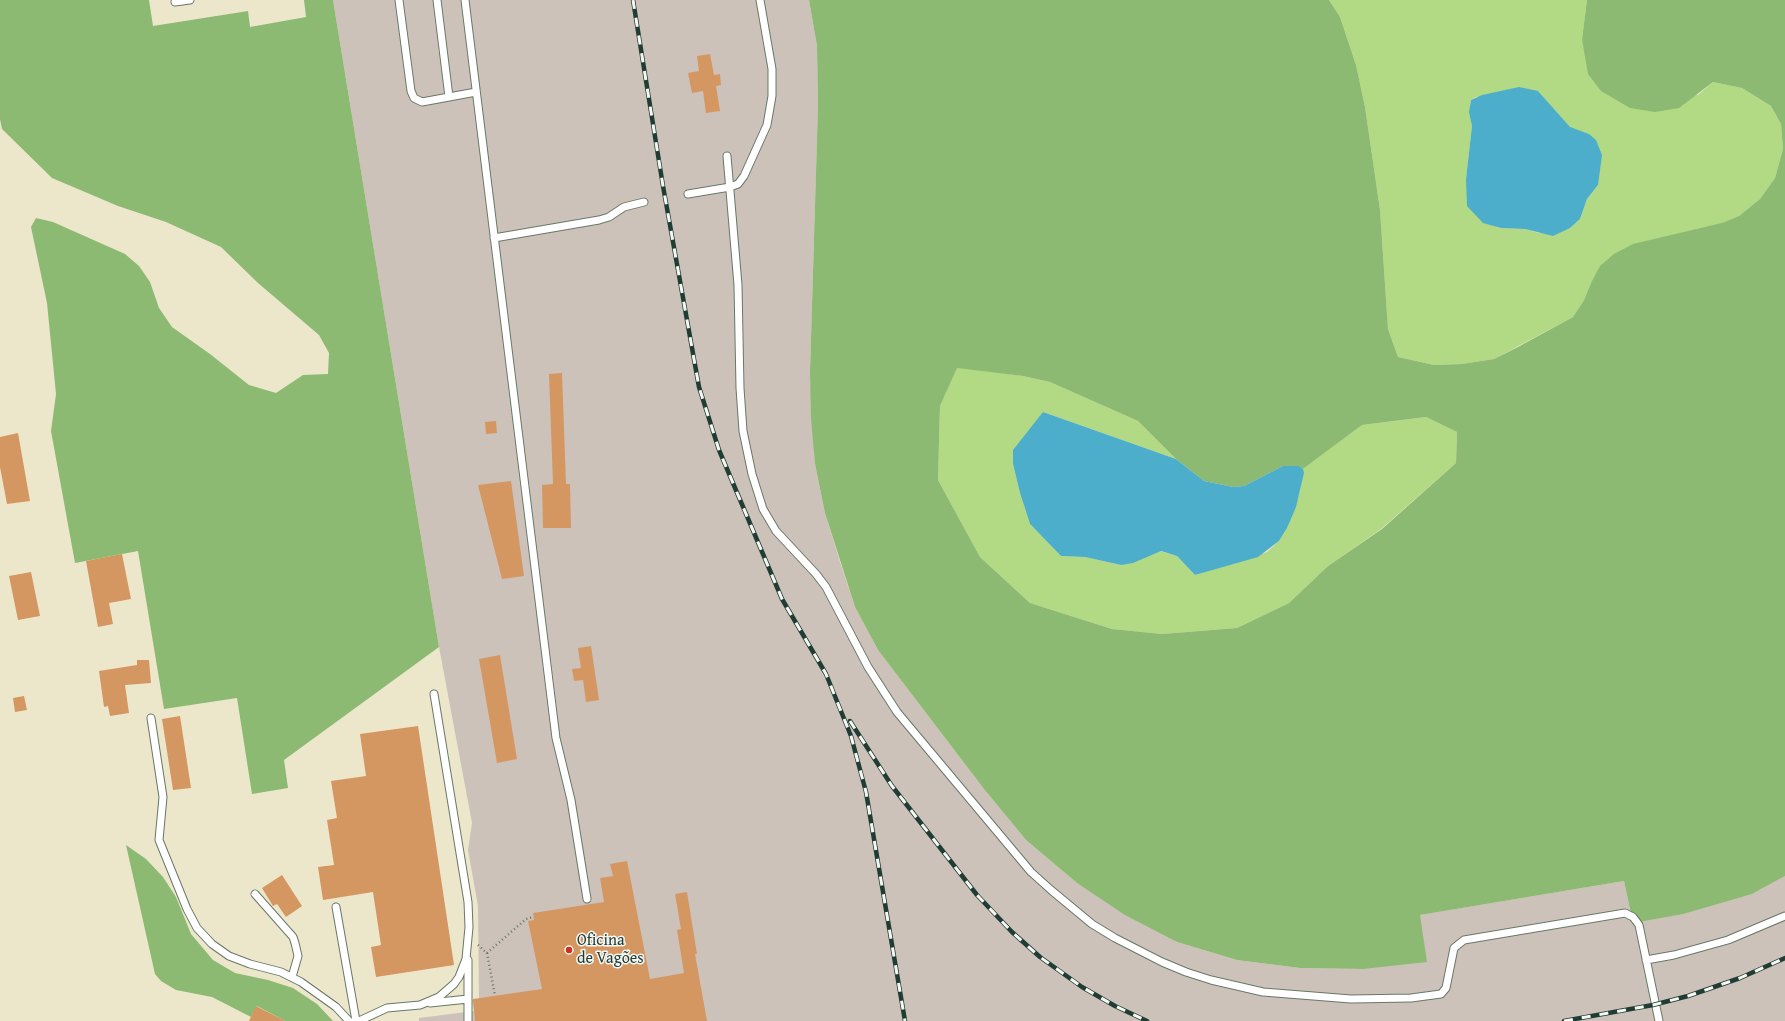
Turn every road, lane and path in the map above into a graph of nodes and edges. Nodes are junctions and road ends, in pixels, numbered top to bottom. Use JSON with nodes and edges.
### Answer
{"nodes":[{"id":1,"x":190,"y":0,"type":"edge"},
{"id":2,"x":399,"y":0,"type":"edge"},
{"id":3,"x":437,"y":0,"type":"edge"},
{"id":4,"x":465,"y":0,"type":"edge"},
{"id":5,"x":760,"y":0,"type":"edge"},
{"id":6,"x":175,"y":2,"type":"dead end"},
{"id":7,"x":476,"y":92,"type":"junction"},
{"id":8,"x":449,"y":97,"type":"junction"},
{"id":9,"x":727,"y":156,"type":"dead end"},
{"id":10,"x":730,"y":187,"type":"junction"},
{"id":11,"x":688,"y":194,"type":"dead end"},
{"id":12,"x":644,"y":202,"type":"dead end"},
{"id":13,"x":494,"y":238,"type":"junction"},
{"id":14,"x":434,"y":694,"type":"dead end"},
{"id":15,"x":151,"y":718,"type":"dead end"},
{"id":16,"x":255,"y":894,"type":"dead end"},
{"id":17,"x":587,"y":900,"type":"dead end"},
{"id":18,"x":336,"y":907,"type":"dead end"},
{"id":19,"x":1785,"y":916,"type":"edge"},
{"id":20,"x":534,"y":917,"type":"dead end"},
{"id":21,"x":468,"y":938,"type":"junction"},
{"id":22,"x":487,"y":953,"type":"junction"},
{"id":23,"x":1646,"y":960,"type":"junction"},
{"id":24,"x":292,"y":977,"type":"junction"},
{"id":25,"x":494,"y":996,"type":"dead end"},
{"id":26,"x":468,"y":999,"type":"junction"},
{"id":27,"x":420,"y":1005,"type":"junction"},
{"id":28,"x":349,"y":1021,"type":"edge"},
{"id":29,"x":358,"y":1021,"type":"edge"},
{"id":30,"x":468,"y":1021,"type":"edge"},
{"id":31,"x":1659,"y":1021,"type":"edge"}],
"edges":[{"from":1,"to":6,"type":"lane"},
{"from":2,"to":8,"type":"lane"},
{"from":3,"to":8,"type":"lane"},
{"from":4,"to":7,"type":"lane"},
{"from":5,"to":10,"type":"lane"},
{"from":7,"to":8,"type":"lane"},
{"from":7,"to":13,"type":"lane"},
{"from":9,"to":10,"type":"lane"},
{"from":10,"to":11,"type":"lane"},
{"from":10,"to":23,"type":"lane"},
{"from":12,"to":13,"type":"lane"},
{"from":13,"to":17,"type":"lane"},
{"from":14,"to":21,"type":"lane"},
{"from":15,"to":24,"type":"lane"},
{"from":16,"to":24,"type":"lane"},
{"from":18,"to":29,"type":"lane"},
{"from":19,"to":23,"type":"lane"},
{"from":20,"to":22,"type":"path"},
{"from":21,"to":22,"type":"path"},
{"from":21,"to":26,"type":"lane"},
{"from":21,"to":27,"type":"lane"},
{"from":22,"to":25,"type":"path"},
{"from":23,"to":31,"type":"lane"},
{"from":24,"to":28,"type":"lane"},
{"from":26,"to":27,"type":"lane"},
{"from":26,"to":30,"type":"lane"},
{"from":27,"to":29,"type":"lane"}]}
